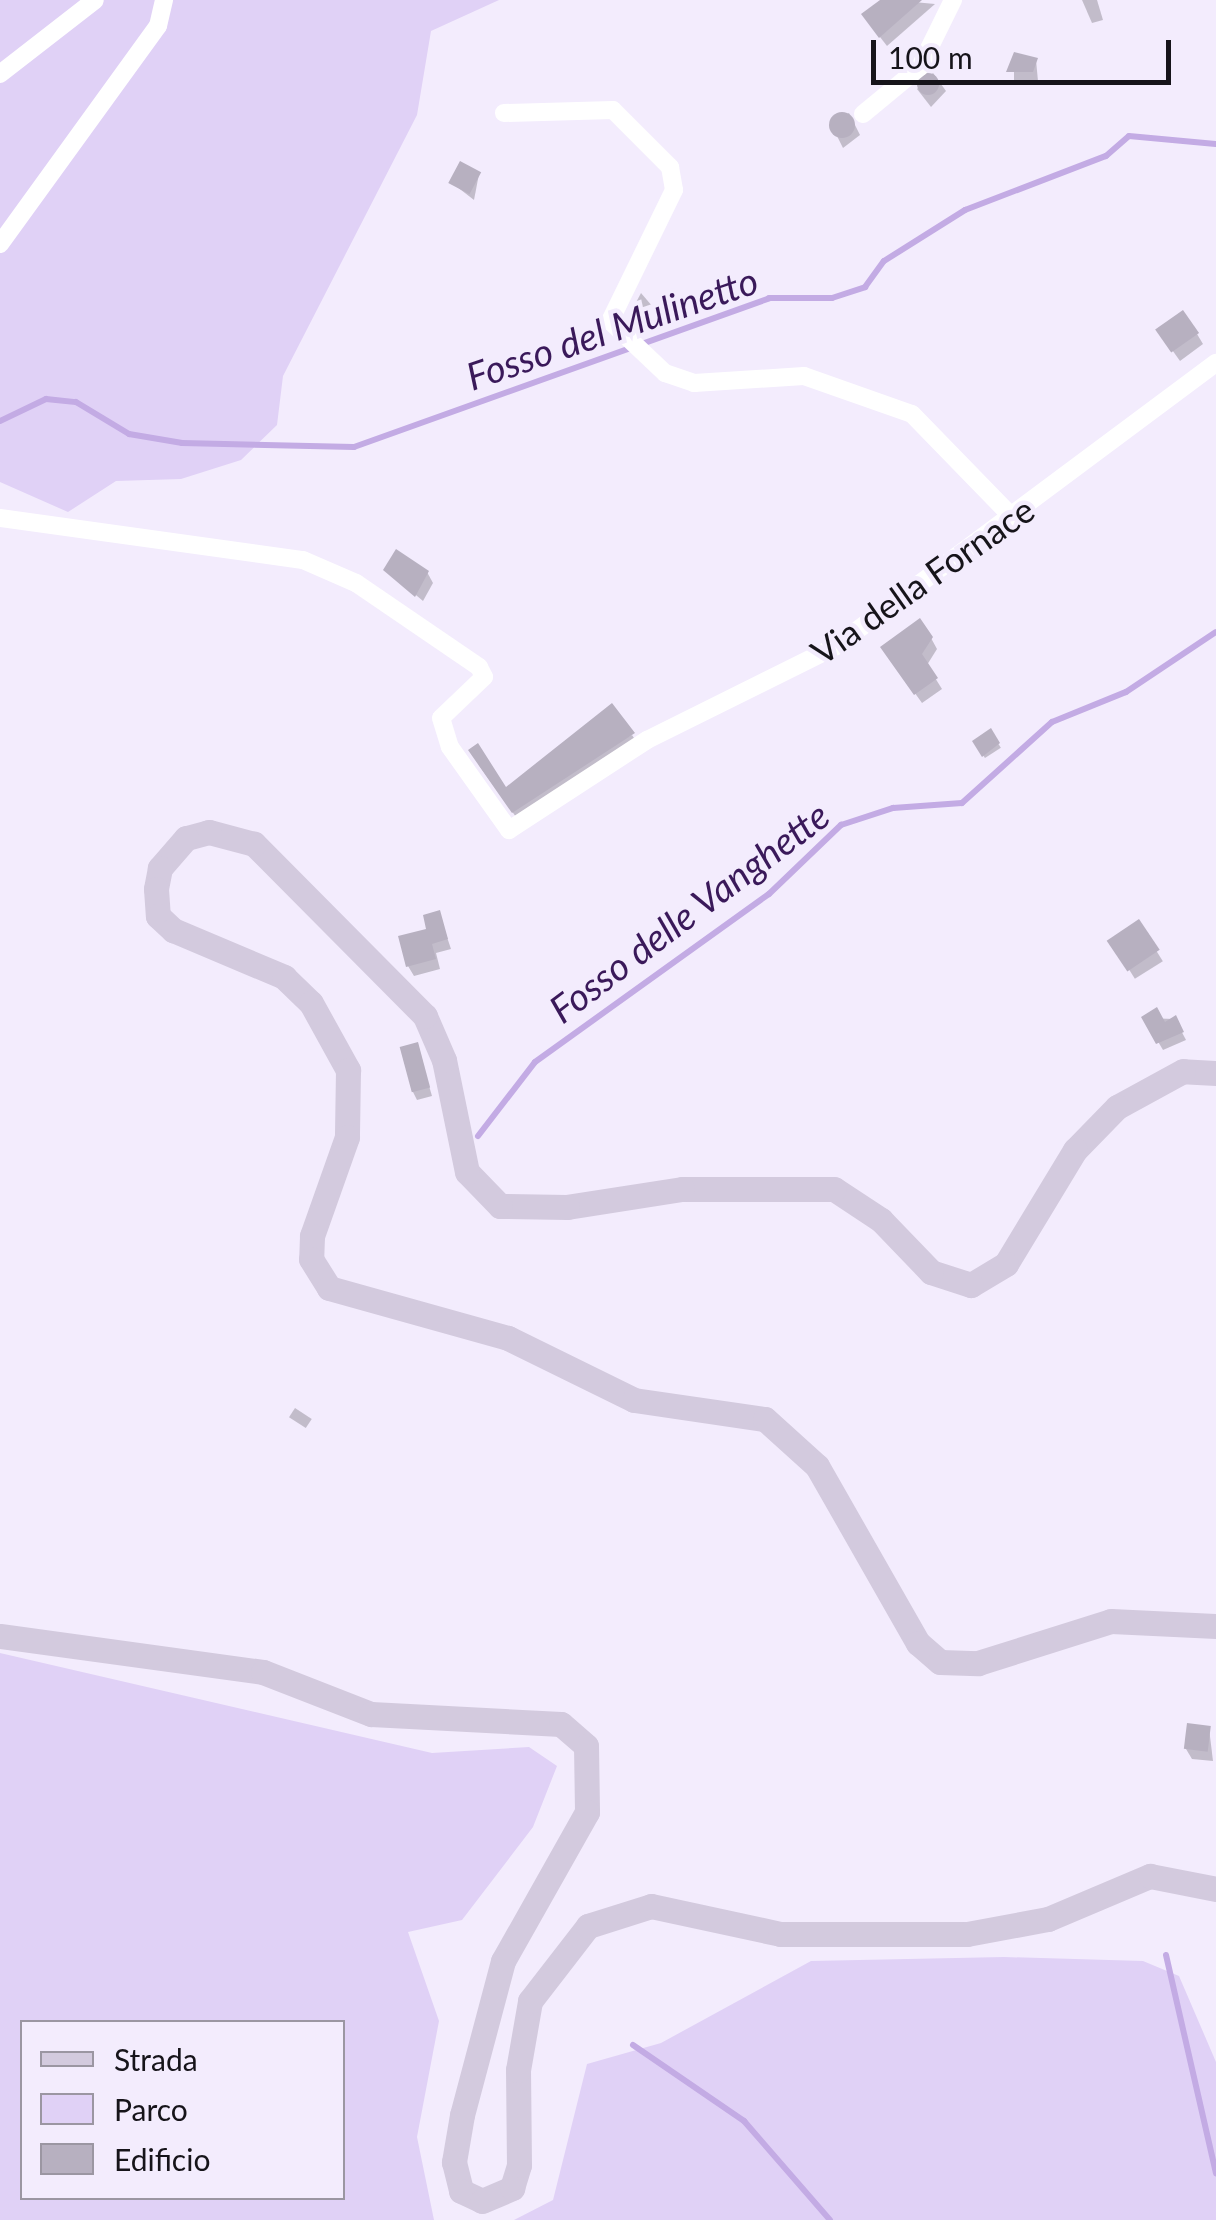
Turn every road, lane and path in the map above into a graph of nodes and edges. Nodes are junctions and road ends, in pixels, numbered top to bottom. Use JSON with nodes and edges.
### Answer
{"nodes":[{"id":1,"x":95,"y":0,"type":"edge"},
{"id":2,"x":164,"y":0,"type":"edge"},
{"id":3,"x":954,"y":0,"type":"edge"},
{"id":4,"x":0,"y":74,"type":"edge"},
{"id":5,"x":504,"y":113,"type":"dead end"},
{"id":6,"x":863,"y":114,"type":"dead end"},
{"id":7,"x":0,"y":244,"type":"edge"},
{"id":8,"x":1216,"y":363,"type":"edge"},
{"id":9,"x":0,"y":518,"type":"edge"},
{"id":10,"x":1013,"y":518,"type":"junction"},
{"id":11,"x":1216,"y":1073,"type":"edge"},
{"id":12,"x":1216,"y":1626,"type":"edge"},
{"id":13,"x":0,"y":1636,"type":"edge"},
{"id":14,"x":1216,"y":1888,"type":"edge"}],
"edges":[{"from":1,"to":4,"type":"street"},
{"from":2,"to":7,"type":"street"},
{"from":3,"to":6,"type":"street"},
{"from":5,"to":10,"type":"street"},
{"from":8,"to":10,"type":"street","name":"Via della Fornace"},
{"from":9,"to":10,"type":"street","name":"Via della Fornace"},
{"from":11,"to":12,"type":"main road"},
{"from":13,"to":14,"type":"main road"}]}
